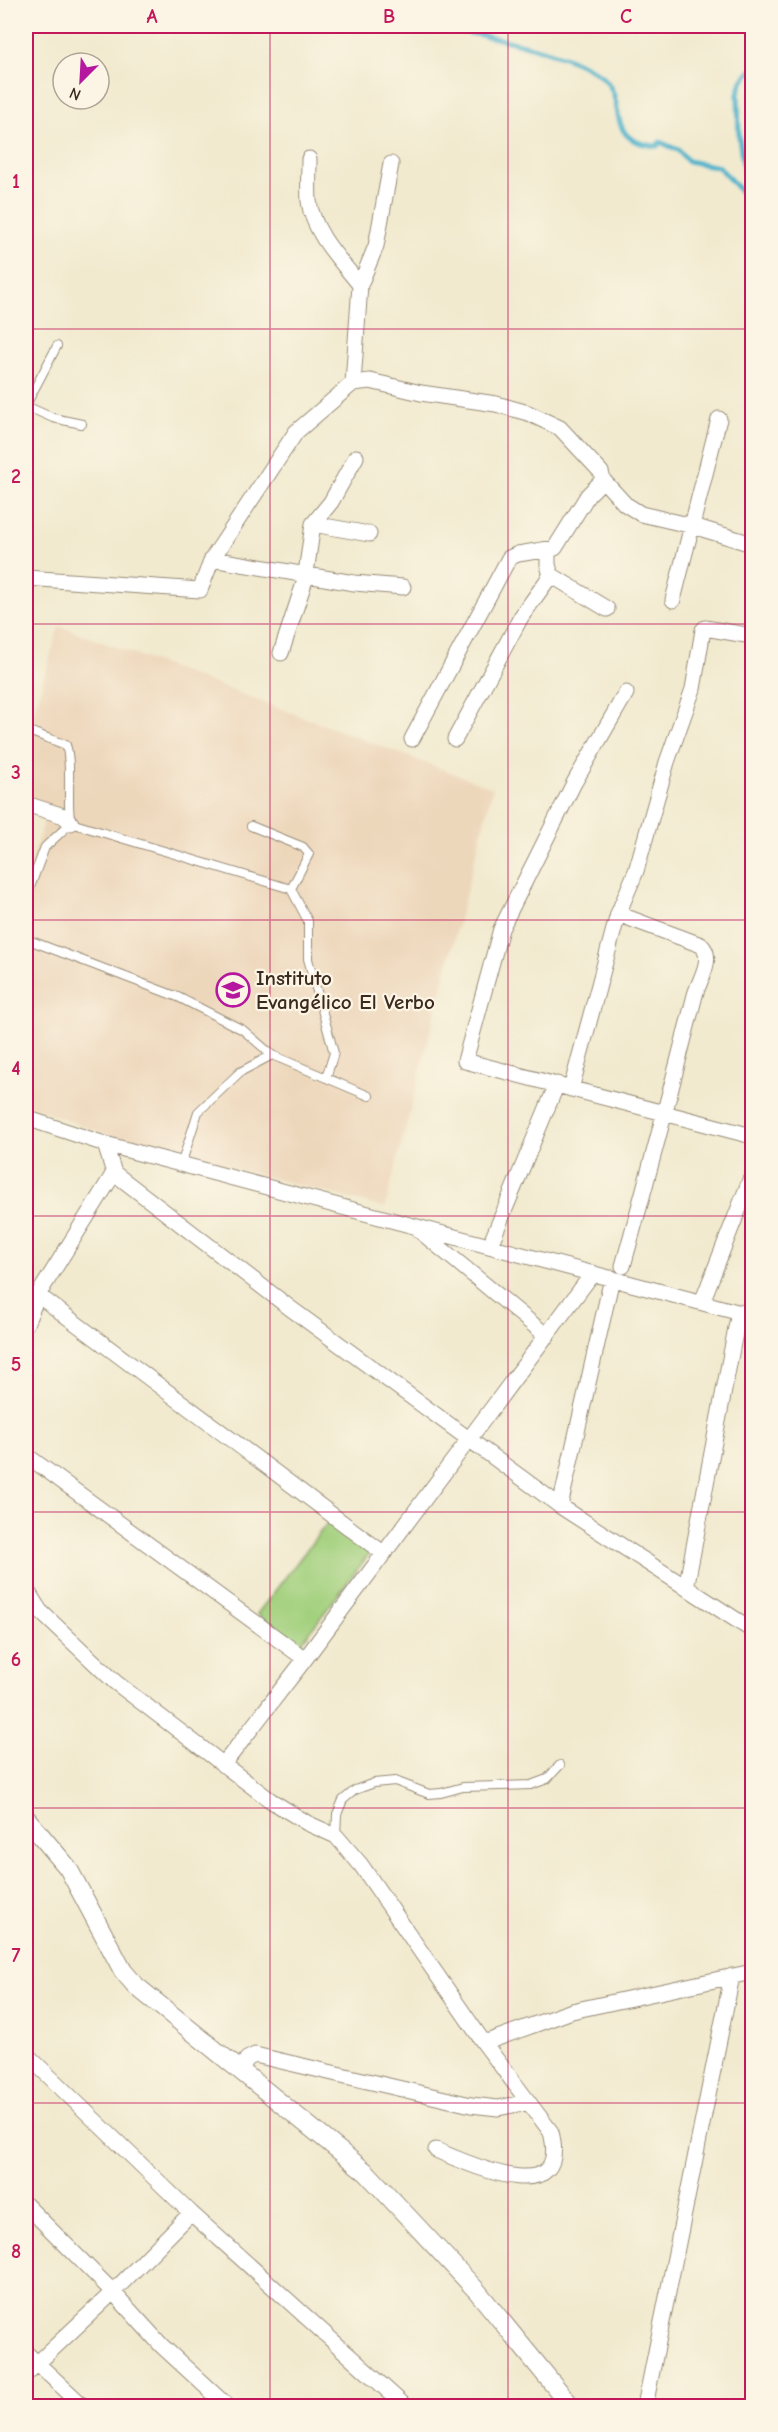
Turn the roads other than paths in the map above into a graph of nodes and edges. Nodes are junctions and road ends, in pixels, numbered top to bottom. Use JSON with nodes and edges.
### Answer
{"nodes":[{"id":1,"x":309,"y":159,"type":"dead end"},
{"id":2,"x":391,"y":165,"type":"dead end"},
{"id":3,"x":360,"y":285,"type":"junction"},
{"id":4,"x":57,"y":346,"type":"dead end"},
{"id":5,"x":353,"y":383,"type":"junction"},
{"id":6,"x":26,"y":406,"type":"edge"},
{"id":7,"x":719,"y":419,"type":"dead end"},
{"id":8,"x":82,"y":424,"type":"dead end"},
{"id":9,"x":356,"y":457,"type":"dead end"},
{"id":10,"x":603,"y":480,"type":"junction"},
{"id":11,"x":313,"y":524,"type":"junction"},
{"id":12,"x":693,"y":526,"type":"junction"},
{"id":13,"x":369,"y":534,"type":"dead end"},
{"id":14,"x":753,"y":544,"type":"edge"},
{"id":15,"x":548,"y":551,"type":"junction"},
{"id":16,"x":212,"y":559,"type":"junction"},
{"id":17,"x":305,"y":574,"type":"junction"},
{"id":18,"x":551,"y":575,"type":"junction"},
{"id":19,"x":26,"y":578,"type":"edge"},
{"id":20,"x":403,"y":587,"type":"dead end"},
{"id":21,"x":674,"y":600,"type":"dead end"},
{"id":22,"x":607,"y":609,"type":"dead end"},
{"id":23,"x":753,"y":636,"type":"edge"},
{"id":24,"x":281,"y":653,"type":"dead end"},
{"id":25,"x":626,"y":693,"type":"dead end"},
{"id":26,"x":26,"y":730,"type":"edge"},
{"id":27,"x":412,"y":739,"type":"dead end"},
{"id":28,"x":455,"y":739,"type":"dead end"},
{"id":29,"x":26,"y":804,"type":"edge"},
{"id":30,"x":71,"y":823,"type":"junction"},
{"id":31,"x":250,"y":826,"type":"dead end"},
{"id":32,"x":291,"y":890,"type":"junction"},
{"id":33,"x":26,"y":898,"type":"edge"},
{"id":34,"x":618,"y":914,"type":"junction"},
{"id":35,"x":26,"y":939,"type":"edge"},
{"id":36,"x":272,"y":1055,"type":"junction"},
{"id":37,"x":326,"y":1078,"type":"junction"},
{"id":38,"x":564,"y":1087,"type":"junction"},
{"id":39,"x":369,"y":1096,"type":"dead end"},
{"id":40,"x":665,"y":1114,"type":"junction"},
{"id":41,"x":26,"y":1118,"type":"edge"},
{"id":42,"x":753,"y":1136,"type":"edge"},
{"id":43,"x":105,"y":1144,"type":"junction"},
{"id":44,"x":181,"y":1165,"type":"junction"},
{"id":45,"x":114,"y":1173,"type":"junction"},
{"id":46,"x":753,"y":1175,"type":"edge"},
{"id":47,"x":416,"y":1228,"type":"junction"},
{"id":48,"x":490,"y":1245,"type":"junction"},
{"id":49,"x":623,"y":1266,"type":"dead end"},
{"id":50,"x":593,"y":1273,"type":"junction"},
{"id":51,"x":612,"y":1278,"type":"junction"},
{"id":52,"x":38,"y":1294,"type":"junction"},
{"id":53,"x":702,"y":1302,"type":"junction"},
{"id":54,"x":746,"y":1314,"type":"edge"},
{"id":55,"x":26,"y":1324,"type":"edge"},
{"id":56,"x":547,"y":1336,"type":"junction"},
{"id":57,"x":470,"y":1440,"type":"junction"},
{"id":58,"x":26,"y":1455,"type":"edge"},
{"id":59,"x":560,"y":1506,"type":"junction"},
{"id":60,"x":383,"y":1553,"type":"junction"},
{"id":61,"x":686,"y":1588,"type":"junction"},
{"id":62,"x":26,"y":1589,"type":"edge"},
{"id":63,"x":753,"y":1630,"type":"edge"},
{"id":64,"x":305,"y":1659,"type":"junction"},
{"id":65,"x":224,"y":1765,"type":"junction"},
{"id":66,"x":560,"y":1766,"type":"dead end"},
{"id":67,"x":26,"y":1818,"type":"edge"},
{"id":68,"x":336,"y":1836,"type":"junction"},
{"id":69,"x":753,"y":1972,"type":"edge"},
{"id":70,"x":732,"y":1976,"type":"junction"},
{"id":71,"x":484,"y":2043,"type":"junction"},
{"id":72,"x":26,"y":2054,"type":"edge"},
{"id":73,"x":240,"y":2071,"type":"junction"},
{"id":74,"x":528,"y":2102,"type":"junction"},
{"id":75,"x":436,"y":2150,"type":"dead end"},
{"id":76,"x":26,"y":2205,"type":"edge"},
{"id":77,"x":191,"y":2213,"type":"junction"},
{"id":78,"x":113,"y":2292,"type":"junction"},
{"id":79,"x":29,"y":2364,"type":"edge"},
{"id":80,"x":83,"y":2406,"type":"edge"},
{"id":81,"x":227,"y":2406,"type":"edge"},
{"id":82,"x":405,"y":2406,"type":"edge"},
{"id":83,"x":571,"y":2406,"type":"edge"},
{"id":84,"x":645,"y":2406,"type":"edge"}],
"edges":[{"from":1,"to":3,"type":"street"},
{"from":2,"to":3,"type":"street"},
{"from":3,"to":5,"type":"street"},
{"from":4,"to":6,"type":"lane"},
{"from":5,"to":10,"type":"street"},
{"from":5,"to":16,"type":"street"},
{"from":6,"to":8,"type":"lane"},
{"from":7,"to":12,"type":"street"},
{"from":9,"to":11,"type":"street"},
{"from":10,"to":12,"type":"street"},
{"from":10,"to":15,"type":"street"},
{"from":11,"to":13,"type":"street"},
{"from":11,"to":17,"type":"street"},
{"from":12,"to":14,"type":"street"},
{"from":12,"to":21,"type":"street"},
{"from":15,"to":18,"type":"street"},
{"from":15,"to":27,"type":"street"},
{"from":16,"to":17,"type":"street"},
{"from":16,"to":19,"type":"street"},
{"from":17,"to":20,"type":"street"},
{"from":17,"to":24,"type":"street"},
{"from":18,"to":22,"type":"street"},
{"from":18,"to":28,"type":"street"},
{"from":23,"to":34,"type":"street"},
{"from":25,"to":38,"type":"street"},
{"from":26,"to":30,"type":"lane"},
{"from":29,"to":30,"type":"street"},
{"from":30,"to":32,"type":"lane"},
{"from":30,"to":33,"type":"lane"},
{"from":31,"to":32,"type":"lane"},
{"from":32,"to":37,"type":"lane"},
{"from":34,"to":38,"type":"street"},
{"from":34,"to":40,"type":"street"},
{"from":35,"to":36,"type":"lane"},
{"from":36,"to":37,"type":"lane"},
{"from":36,"to":44,"type":"lane"},
{"from":37,"to":39,"type":"lane"},
{"from":38,"to":40,"type":"street"},
{"from":38,"to":48,"type":"street"},
{"from":40,"to":42,"type":"street"},
{"from":40,"to":49,"type":"street"},
{"from":41,"to":43,"type":"street"},
{"from":43,"to":44,"type":"street"},
{"from":43,"to":45,"type":"street"},
{"from":44,"to":47,"type":"street"},
{"from":45,"to":52,"type":"street"},
{"from":45,"to":57,"type":"street"},
{"from":46,"to":53,"type":"street"},
{"from":47,"to":48,"type":"street"},
{"from":47,"to":56,"type":"street"},
{"from":48,"to":50,"type":"street"},
{"from":50,"to":51,"type":"street"},
{"from":50,"to":56,"type":"street"},
{"from":51,"to":53,"type":"street"},
{"from":51,"to":59,"type":"street"},
{"from":52,"to":55,"type":"street"},
{"from":52,"to":60,"type":"street"},
{"from":53,"to":54,"type":"street"},
{"from":54,"to":61,"type":"street"},
{"from":56,"to":57,"type":"street"},
{"from":57,"to":59,"type":"street"},
{"from":57,"to":60,"type":"street"},
{"from":58,"to":64,"type":"street"},
{"from":59,"to":61,"type":"street"},
{"from":60,"to":64,"type":"street"},
{"from":61,"to":63,"type":"street"},
{"from":62,"to":65,"type":"street"},
{"from":64,"to":65,"type":"street"},
{"from":65,"to":68,"type":"street"},
{"from":66,"to":68,"type":"lane"},
{"from":67,"to":73,"type":"street"},
{"from":68,"to":71,"type":"street"},
{"from":69,"to":70,"type":"street"},
{"from":70,"to":71,"type":"street"},
{"from":70,"to":84,"type":"street"},
{"from":71,"to":74,"type":"street"},
{"from":72,"to":77,"type":"street"},
{"from":73,"to":74,"type":"street"},
{"from":73,"to":83,"type":"street"},
{"from":74,"to":75,"type":"street"},
{"from":76,"to":78,"type":"street"},
{"from":77,"to":78,"type":"street"},
{"from":77,"to":82,"type":"street"},
{"from":78,"to":79,"type":"street"},
{"from":78,"to":81,"type":"street"},
{"from":79,"to":80,"type":"street"}]}
